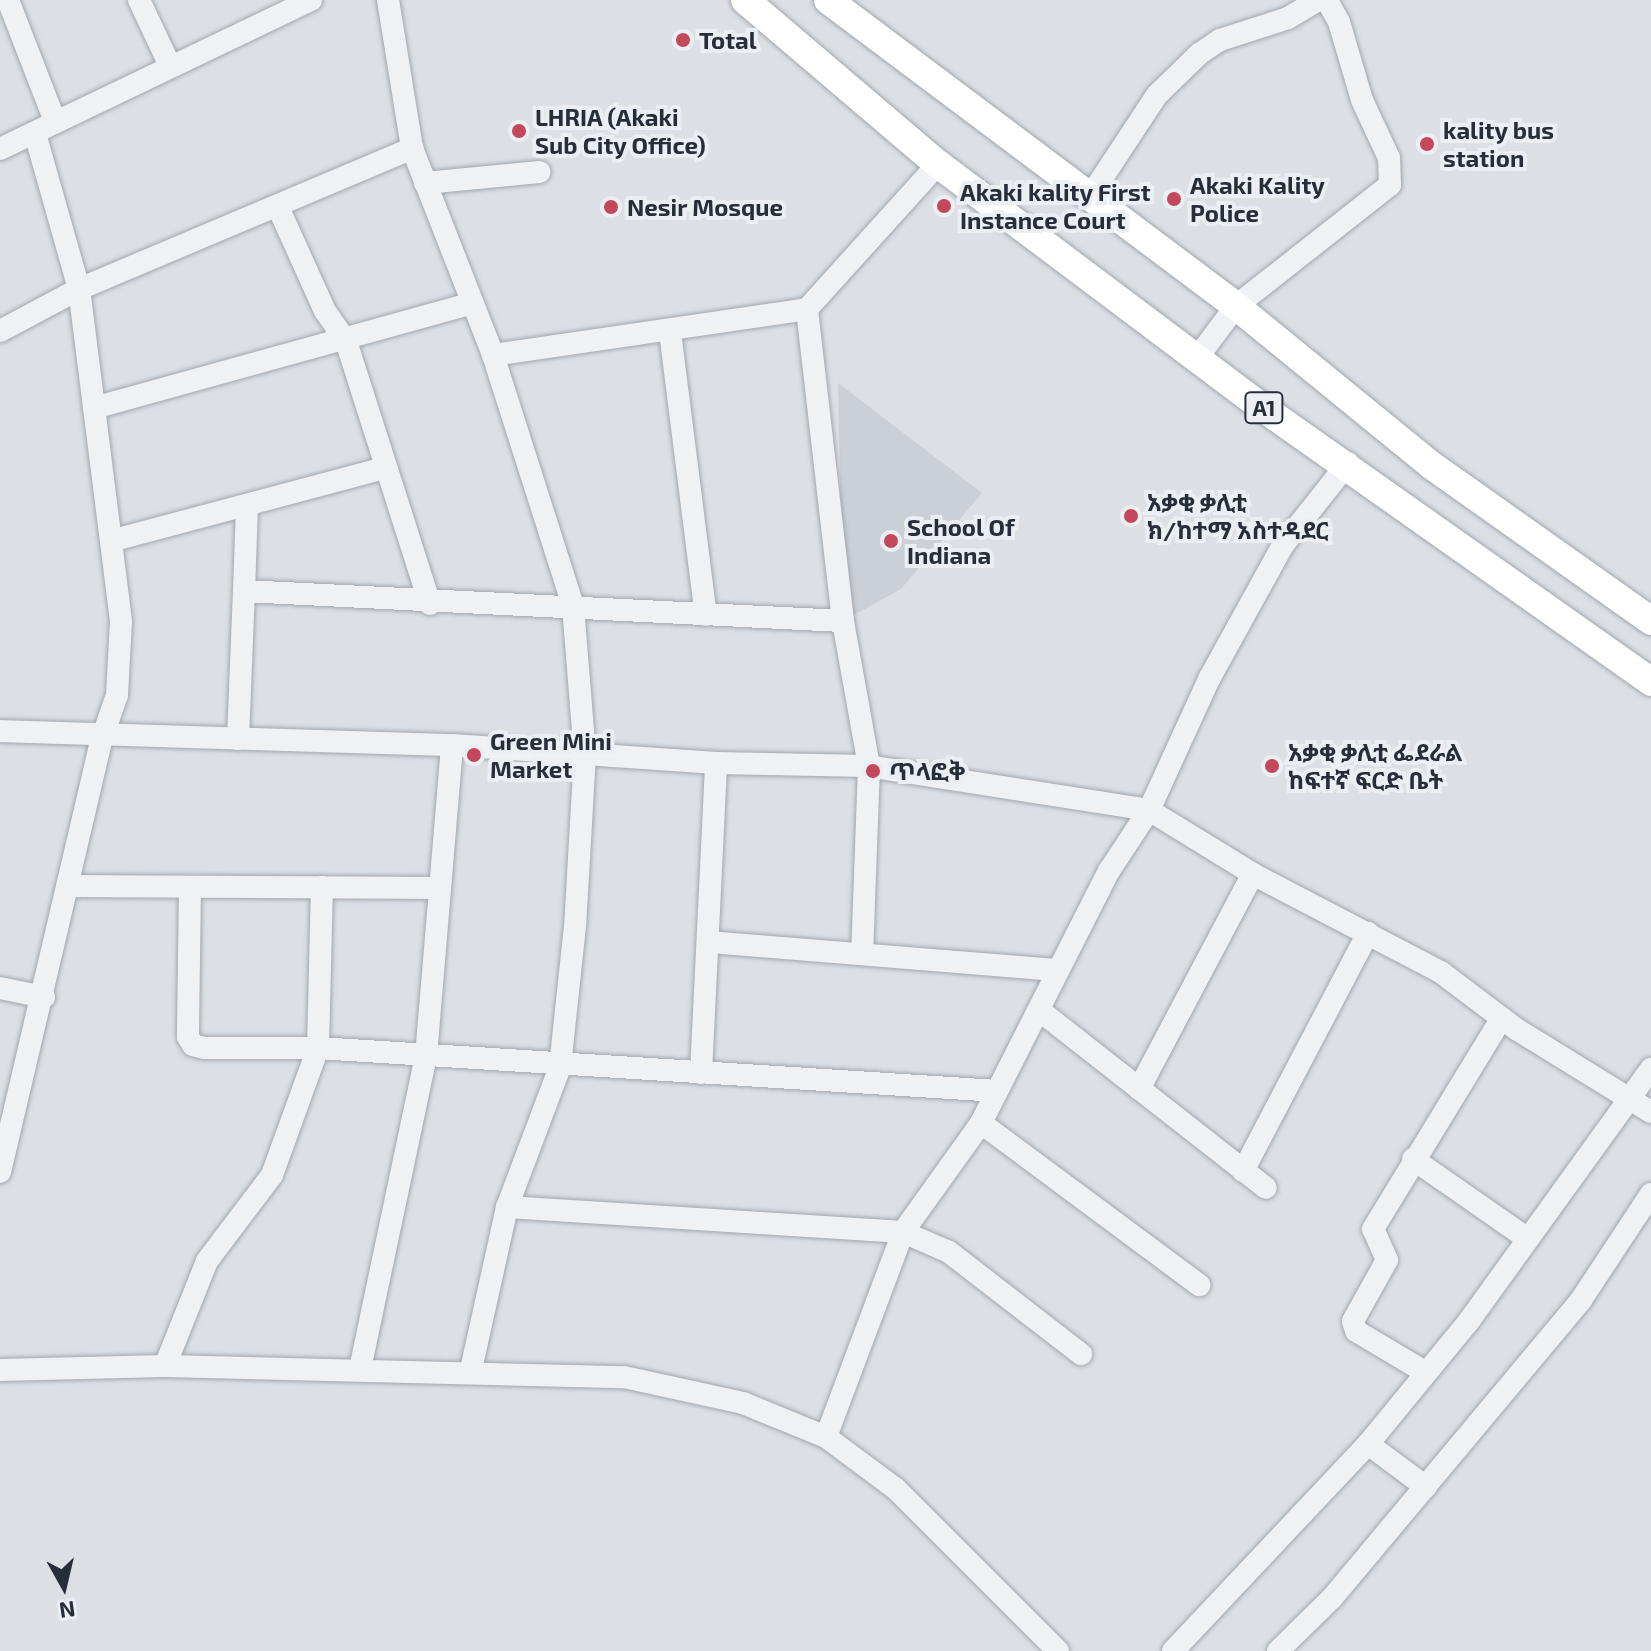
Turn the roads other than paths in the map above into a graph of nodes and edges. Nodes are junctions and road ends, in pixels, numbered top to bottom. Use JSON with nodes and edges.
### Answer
{"nodes":[{"id":1,"x":8,"y":0,"type":"edge"},
{"id":2,"x":139,"y":0,"type":"edge"},
{"id":3,"x":311,"y":0,"type":"edge"},
{"id":4,"x":388,"y":0,"type":"edge"},
{"id":5,"x":745,"y":0,"type":"edge"},
{"id":6,"x":828,"y":0,"type":"edge"},
{"id":7,"x":1318,"y":0,"type":"edge"},
{"id":8,"x":1327,"y":0,"type":"edge"},
{"id":9,"x":170,"y":66,"type":"junction"},
{"id":10,"x":55,"y":121,"type":"junction"},
{"id":11,"x":35,"y":133,"type":"junction"},
{"id":12,"x":412,"y":148,"type":"junction"},
{"id":13,"x":0,"y":149,"type":"edge"},
{"id":14,"x":938,"y":164,"type":"junction"},
{"id":15,"x":539,"y":172,"type":"dead end"},
{"id":16,"x":425,"y":183,"type":"junction"},
{"id":17,"x":1091,"y":195,"type":"junction"},
{"id":18,"x":278,"y":207,"type":"junction"},
{"id":19,"x":79,"y":289,"type":"junction"},
{"id":20,"x":472,"y":303,"type":"junction"},
{"id":21,"x":1236,"y":306,"type":"junction"},
{"id":22,"x":807,"y":309,"type":"junction"},
{"id":23,"x":0,"y":331,"type":"edge"},
{"id":24,"x":670,"y":332,"type":"junction"},
{"id":25,"x":346,"y":341,"type":"junction"},
{"id":26,"x":493,"y":355,"type":"junction"},
{"id":27,"x":1197,"y":358,"type":"junction"},
{"id":28,"x":94,"y":408,"type":"junction"},
{"id":29,"x":1348,"y":463,"type":"junction"},
{"id":30,"x":385,"y":468,"type":"junction"},
{"id":31,"x":247,"y":507,"type":"junction"},
{"id":32,"x":114,"y":540,"type":"junction"},
{"id":33,"x":244,"y":591,"type":"junction"},
{"id":34,"x":430,"y":604,"type":"junction"},
{"id":35,"x":573,"y":606,"type":"junction"},
{"id":36,"x":706,"y":615,"type":"junction"},
{"id":37,"x":843,"y":621,"type":"junction"},
{"id":38,"x":1651,"y":621,"type":"edge"},
{"id":39,"x":1651,"y":682,"type":"edge"},
{"id":40,"x":0,"y":731,"type":"edge"},
{"id":41,"x":102,"y":738,"type":"junction"},
{"id":42,"x":238,"y":739,"type":"junction"},
{"id":43,"x":452,"y":745,"type":"junction"},
{"id":44,"x":585,"y":754,"type":"junction"},
{"id":45,"x":716,"y":763,"type":"junction"},
{"id":46,"x":869,"y":766,"type":"junction"},
{"id":47,"x":1149,"y":810,"type":"junction"},
{"id":48,"x":1253,"y":874,"type":"junction"},
{"id":49,"x":68,"y":886,"type":"junction"},
{"id":50,"x":190,"y":887,"type":"junction"},
{"id":51,"x":322,"y":887,"type":"junction"},
{"id":52,"x":439,"y":888,"type":"junction"},
{"id":53,"x":1368,"y":933,"type":"junction"},
{"id":54,"x":709,"y":942,"type":"junction"},
{"id":55,"x":862,"y":954,"type":"junction"},
{"id":56,"x":1058,"y":970,"type":"junction"},
{"id":57,"x":0,"y":988,"type":"edge"},
{"id":58,"x":44,"y":997,"type":"junction"},
{"id":59,"x":1039,"y":1010,"type":"junction"},
{"id":60,"x":1502,"y":1018,"type":"junction"},
{"id":61,"x":318,"y":1048,"type":"junction"},
{"id":62,"x":426,"y":1056,"type":"junction"},
{"id":63,"x":560,"y":1067,"type":"junction"},
{"id":64,"x":1651,"y":1069,"type":"edge"},
{"id":65,"x":701,"y":1073,"type":"junction"},
{"id":66,"x":1139,"y":1089,"type":"junction"},
{"id":67,"x":997,"y":1091,"type":"junction"},
{"id":68,"x":1628,"y":1102,"type":"junction"},
{"id":69,"x":1651,"y":1112,"type":"edge"},
{"id":70,"x":981,"y":1123,"type":"junction"},
{"id":71,"x":1413,"y":1159,"type":"junction"},
{"id":72,"x":1243,"y":1171,"type":"junction"},
{"id":73,"x":0,"y":1172,"type":"edge"},
{"id":74,"x":1266,"y":1188,"type":"dead end"},
{"id":75,"x":1651,"y":1194,"type":"edge"},
{"id":76,"x":507,"y":1207,"type":"junction"},
{"id":77,"x":903,"y":1232,"type":"junction"},
{"id":78,"x":1528,"y":1239,"type":"junction"},
{"id":79,"x":1199,"y":1285,"type":"dead end"},
{"id":80,"x":1081,"y":1354,"type":"dead end"},
{"id":81,"x":165,"y":1366,"type":"junction"},
{"id":82,"x":360,"y":1369,"type":"junction"},
{"id":83,"x":0,"y":1370,"type":"edge"},
{"id":84,"x":471,"y":1370,"type":"junction"},
{"id":85,"x":1425,"y":1372,"type":"junction"},
{"id":86,"x":826,"y":1437,"type":"junction"},
{"id":87,"x":1368,"y":1444,"type":"junction"},
{"id":88,"x":1426,"y":1487,"type":"junction"},
{"id":89,"x":1058,"y":1651,"type":"edge"},
{"id":90,"x":1173,"y":1651,"type":"edge"},
{"id":91,"x":1278,"y":1651,"type":"edge"}],
"edges":[{"from":1,"to":10,"type":"street"},
{"from":2,"to":9,"type":"street"},
{"from":3,"to":9,"type":"street"},
{"from":4,"to":12,"type":"street"},
{"from":5,"to":14,"type":"main road","number":"A1"},
{"from":6,"to":17,"type":"main road","number":"A1"},
{"from":7,"to":17,"type":"street"},
{"from":8,"to":21,"type":"street"},
{"from":9,"to":10,"type":"street"},
{"from":10,"to":11,"type":"street"},
{"from":11,"to":13,"type":"street"},
{"from":11,"to":19,"type":"street"},
{"from":12,"to":16,"type":"street"},
{"from":12,"to":18,"type":"street"},
{"from":14,"to":22,"type":"street"},
{"from":14,"to":27,"type":"main road","number":"A1"},
{"from":15,"to":16,"type":"street"},
{"from":16,"to":20,"type":"street"},
{"from":17,"to":21,"type":"main road","number":"A1"},
{"from":18,"to":19,"type":"street"},
{"from":18,"to":25,"type":"street"},
{"from":19,"to":23,"type":"street"},
{"from":19,"to":28,"type":"street"},
{"from":20,"to":25,"type":"street"},
{"from":20,"to":26,"type":"street"},
{"from":21,"to":27,"type":"street"},
{"from":21,"to":38,"type":"main road","number":"A1"},
{"from":22,"to":24,"type":"street"},
{"from":22,"to":37,"type":"street"},
{"from":24,"to":26,"type":"street"},
{"from":24,"to":36,"type":"street"},
{"from":25,"to":28,"type":"street"},
{"from":25,"to":30,"type":"street"},
{"from":26,"to":35,"type":"street"},
{"from":27,"to":29,"type":"main road","number":"A1"},
{"from":28,"to":32,"type":"street"},
{"from":29,"to":39,"type":"main road","number":"A1"},
{"from":29,"to":47,"type":"street"},
{"from":30,"to":31,"type":"street"},
{"from":30,"to":34,"type":"street"},
{"from":31,"to":32,"type":"street"},
{"from":31,"to":33,"type":"street"},
{"from":32,"to":41,"type":"street"},
{"from":33,"to":34,"type":"street"},
{"from":33,"to":42,"type":"street"},
{"from":34,"to":35,"type":"street"},
{"from":35,"to":36,"type":"street"},
{"from":35,"to":44,"type":"street"},
{"from":36,"to":37,"type":"street"},
{"from":37,"to":46,"type":"street"},
{"from":40,"to":41,"type":"street"},
{"from":41,"to":42,"type":"street"},
{"from":41,"to":49,"type":"street"},
{"from":42,"to":43,"type":"street"},
{"from":43,"to":44,"type":"street"},
{"from":43,"to":52,"type":"street"},
{"from":44,"to":45,"type":"street"},
{"from":44,"to":63,"type":"street"},
{"from":45,"to":46,"type":"street"},
{"from":45,"to":54,"type":"street"},
{"from":46,"to":47,"type":"street"},
{"from":46,"to":55,"type":"street"},
{"from":47,"to":48,"type":"street"},
{"from":47,"to":56,"type":"street"},
{"from":48,"to":53,"type":"street"},
{"from":48,"to":66,"type":"street"},
{"from":49,"to":50,"type":"street"},
{"from":49,"to":58,"type":"street"},
{"from":50,"to":51,"type":"street"},
{"from":50,"to":61,"type":"street"},
{"from":51,"to":52,"type":"street"},
{"from":51,"to":61,"type":"street"},
{"from":52,"to":62,"type":"street"},
{"from":53,"to":60,"type":"street"},
{"from":53,"to":72,"type":"street"},
{"from":54,"to":55,"type":"street"},
{"from":54,"to":65,"type":"street"},
{"from":55,"to":56,"type":"street"},
{"from":56,"to":59,"type":"street"},
{"from":57,"to":58,"type":"street"},
{"from":58,"to":73,"type":"street"},
{"from":59,"to":66,"type":"street"},
{"from":59,"to":67,"type":"street"},
{"from":60,"to":68,"type":"street"},
{"from":60,"to":71,"type":"street"},
{"from":61,"to":62,"type":"street"},
{"from":61,"to":81,"type":"street"},
{"from":62,"to":63,"type":"street"},
{"from":62,"to":82,"type":"street"},
{"from":63,"to":65,"type":"street"},
{"from":63,"to":76,"type":"street"},
{"from":64,"to":68,"type":"street"},
{"from":65,"to":67,"type":"street"},
{"from":66,"to":72,"type":"street"},
{"from":67,"to":70,"type":"street"},
{"from":68,"to":69,"type":"street"},
{"from":68,"to":78,"type":"street"},
{"from":70,"to":77,"type":"street"},
{"from":70,"to":79,"type":"street"},
{"from":71,"to":78,"type":"street"},
{"from":71,"to":85,"type":"street"},
{"from":72,"to":74,"type":"street"},
{"from":75,"to":88,"type":"street"},
{"from":76,"to":77,"type":"street"},
{"from":76,"to":84,"type":"street"},
{"from":77,"to":80,"type":"street"},
{"from":77,"to":86,"type":"street"},
{"from":78,"to":85,"type":"street"},
{"from":81,"to":82,"type":"street"},
{"from":81,"to":83,"type":"street"},
{"from":82,"to":84,"type":"street"},
{"from":84,"to":86,"type":"street"},
{"from":85,"to":87,"type":"street"},
{"from":86,"to":89,"type":"street"},
{"from":87,"to":88,"type":"street"},
{"from":87,"to":90,"type":"street"},
{"from":88,"to":91,"type":"street"}]}
